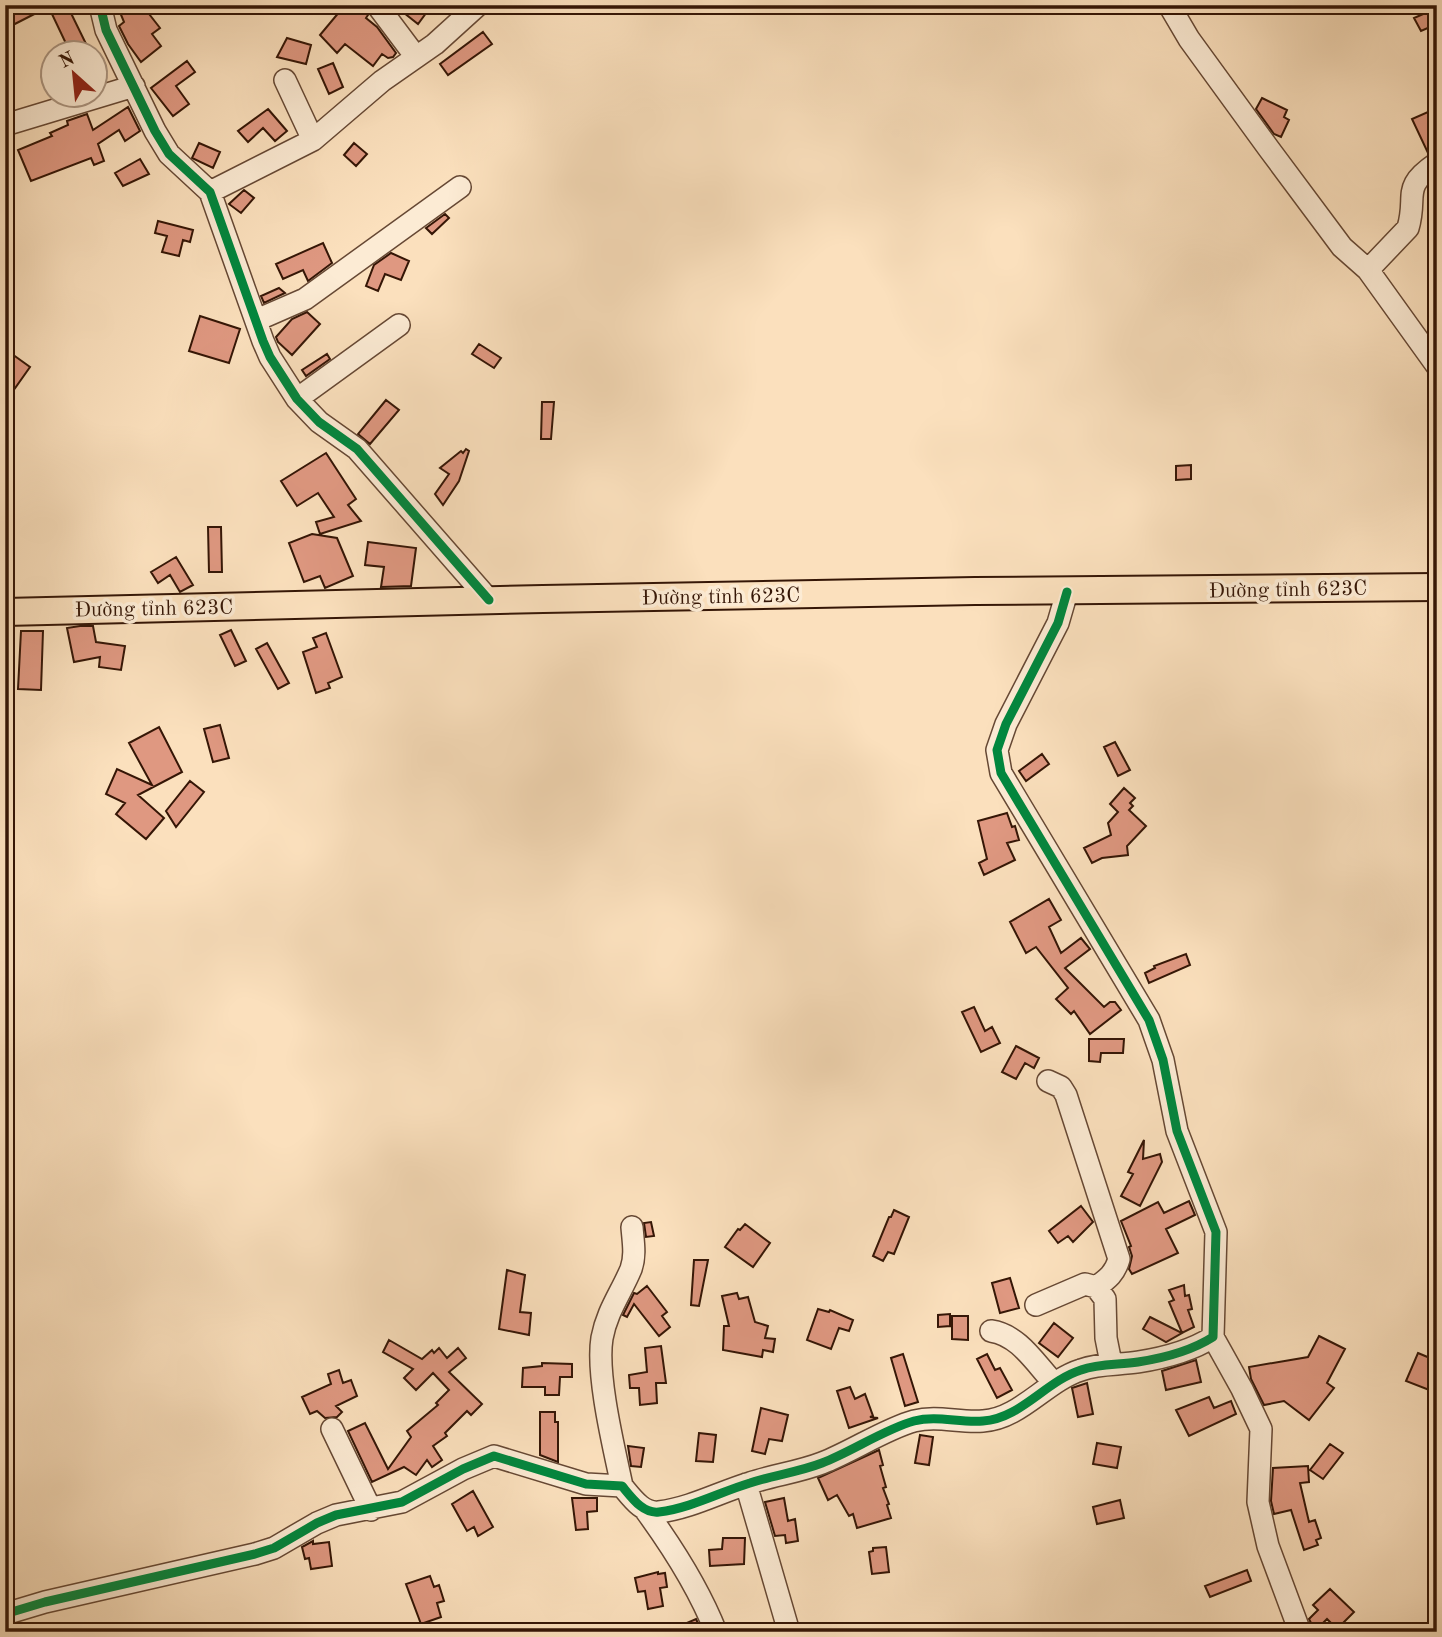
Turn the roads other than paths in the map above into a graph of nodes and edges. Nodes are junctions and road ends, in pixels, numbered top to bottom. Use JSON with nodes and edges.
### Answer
{"nodes":[{"id":1,"x":100,"y":5,"type":"edge"},
{"id":2,"x":377,"y":5,"type":"edge"},
{"id":3,"x":478,"y":5,"type":"edge"},
{"id":4,"x":1173,"y":7,"type":"edge"},
{"id":5,"x":416,"y":57,"type":"junction"},
{"id":6,"x":285,"y":80,"type":"dead end"},
{"id":7,"x":134,"y":86,"type":"junction"},
{"id":8,"x":5,"y":125,"type":"edge"},
{"id":9,"x":313,"y":140,"type":"junction"},
{"id":10,"x":1437,"y":163,"type":"edge"},
{"id":11,"x":460,"y":187,"type":"dead end"},
{"id":12,"x":210,"y":192,"type":"junction"},
{"id":13,"x":1368,"y":270,"type":"junction"},
{"id":14,"x":257,"y":320,"type":"junction"},
{"id":15,"x":399,"y":325,"type":"dead end"},
{"id":16,"x":1437,"y":366,"type":"edge"},
{"id":17,"x":297,"y":399,"type":"junction"},
{"id":18,"x":1437,"y":587,"type":"edge"},
{"id":19,"x":1067,"y":592,"type":"junction"},
{"id":20,"x":489,"y":600,"type":"junction"},
{"id":21,"x":5,"y":612,"type":"edge"},
{"id":22,"x":1048,"y":1081,"type":"dead end"},
{"id":23,"x":632,"y":1227,"type":"dead end"},
{"id":24,"x":1096,"y":1287,"type":"junction"},
{"id":25,"x":1036,"y":1305,"type":"dead end"},
{"id":26,"x":991,"y":1331,"type":"dead end"},
{"id":27,"x":1213,"y":1337,"type":"junction"},
{"id":28,"x":1111,"y":1363,"type":"junction"},
{"id":29,"x":1054,"y":1383,"type":"junction"},
{"id":30,"x":332,"y":1429,"type":"dead end"},
{"id":31,"x":746,"y":1484,"type":"junction"},
{"id":32,"x":622,"y":1486,"type":"junction"},
{"id":33,"x":371,"y":1510,"type":"junction"},
{"id":34,"x":646,"y":1511,"type":"junction"},
{"id":35,"x":5,"y":1614,"type":"edge"},
{"id":36,"x":716,"y":1632,"type":"edge"},
{"id":37,"x":789,"y":1632,"type":"edge"},
{"id":38,"x":1300,"y":1632,"type":"edge"}],
"edges":[{"from":1,"to":7,"type":"street"},
{"from":2,"to":5,"type":"street"},
{"from":3,"to":5,"type":"street"},
{"from":4,"to":13,"type":"street"},
{"from":5,"to":9,"type":"street"},
{"from":6,"to":9,"type":"street"},
{"from":7,"to":8,"type":"street"},
{"from":7,"to":12,"type":"street"},
{"from":9,"to":12,"type":"street"},
{"from":10,"to":13,"type":"street"},
{"from":11,"to":14,"type":"street"},
{"from":12,"to":14,"type":"street"},
{"from":13,"to":16,"type":"street"},
{"from":14,"to":17,"type":"street"},
{"from":15,"to":17,"type":"street"},
{"from":17,"to":20,"type":"street"},
{"from":18,"to":19,"type":"main road","name":"Đường tỉnh 623C"},
{"from":19,"to":20,"type":"main road","name":"Đường tỉnh 623C"},
{"from":19,"to":27,"type":"street"},
{"from":20,"to":21,"type":"main road","name":"Đường tỉnh 623C"},
{"from":22,"to":24,"type":"street"},
{"from":23,"to":32,"type":"street"},
{"from":24,"to":25,"type":"street"},
{"from":24,"to":28,"type":"street"},
{"from":26,"to":29,"type":"street"},
{"from":27,"to":28,"type":"street"},
{"from":27,"to":38,"type":"street"},
{"from":28,"to":29,"type":"street"},
{"from":29,"to":31,"type":"street"},
{"from":30,"to":33,"type":"street"},
{"from":31,"to":34,"type":"street"},
{"from":31,"to":37,"type":"street"},
{"from":32,"to":33,"type":"street"},
{"from":32,"to":34,"type":"street"},
{"from":33,"to":35,"type":"street"},
{"from":34,"to":36,"type":"street"}]}
